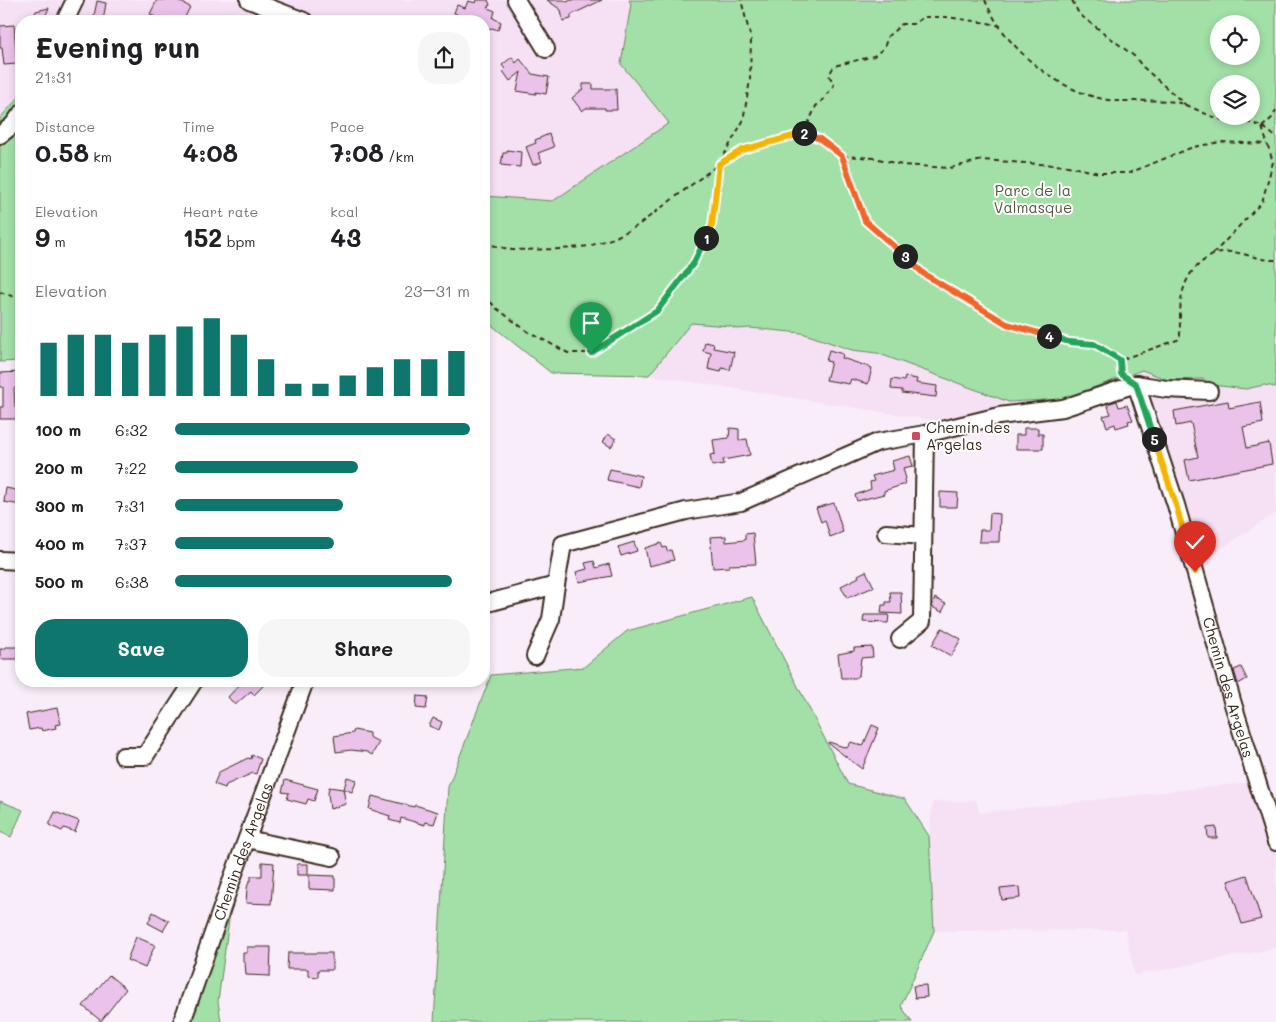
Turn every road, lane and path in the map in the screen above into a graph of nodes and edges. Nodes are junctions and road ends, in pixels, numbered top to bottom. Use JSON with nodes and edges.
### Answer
{"nodes":[{"id":1,"x":75,"y":0,"type":"edge"},
{"id":2,"x":249,"y":0,"type":"edge"},
{"id":3,"x":516,"y":0,"type":"edge"},
{"id":4,"x":741,"y":0,"type":"edge"},
{"id":5,"x":985,"y":0,"type":"edge"},
{"id":6,"x":1072,"y":0,"type":"edge"},
{"id":7,"x":68,"y":15,"type":"edge"},
{"id":8,"x":288,"y":15,"type":"edge"},
{"id":9,"x":1001,"y":26,"type":"junction"},
{"id":10,"x":546,"y":49,"type":"dead end"},
{"id":11,"x":1190,"y":108,"type":"junction"},
{"id":12,"x":1276,"y":110,"type":"edge"},
{"id":13,"x":15,"y":122,"type":"edge"},
{"id":14,"x":1262,"y":126,"type":"junction"},
{"id":15,"x":804,"y":133,"type":"junction"},
{"id":16,"x":0,"y":135,"type":"edge"},
{"id":17,"x":1276,"y":138,"type":"edge"},
{"id":18,"x":1267,"y":144,"type":"junction"},
{"id":19,"x":842,"y":156,"type":"junction"},
{"id":20,"x":719,"y":164,"type":"junction"},
{"id":21,"x":490,"y":244,"type":"edge"},
{"id":22,"x":1212,"y":255,"type":"junction"},
{"id":23,"x":1276,"y":260,"type":"edge"},
{"id":24,"x":0,"y":292,"type":"edge"},
{"id":25,"x":15,"y":297,"type":"edge"},
{"id":26,"x":490,"y":302,"type":"edge"},
{"id":27,"x":1120,"y":360,"type":"junction"},
{"id":28,"x":1136,"y":384,"type":"junction"},
{"id":29,"x":1209,"y":391,"type":"dead end"},
{"id":30,"x":925,"y":434,"type":"junction"},
{"id":31,"x":886,"y":533,"type":"dead end"},
{"id":32,"x":923,"y":536,"type":"junction"},
{"id":33,"x":0,"y":560,"type":"edge"},
{"id":34,"x":15,"y":561,"type":"edge"},
{"id":35,"x":556,"y":586,"type":"junction"},
{"id":36,"x":490,"y":602,"type":"edge"},
{"id":37,"x":900,"y":639,"type":"dead end"},
{"id":38,"x":535,"y":656,"type":"dead end"},
{"id":39,"x":190,"y":687,"type":"edge"},
{"id":40,"x":303,"y":687,"type":"edge"},
{"id":41,"x":123,"y":756,"type":"dead end"},
{"id":42,"x":247,"y":839,"type":"junction"},
{"id":43,"x":1276,"y":842,"type":"edge"},
{"id":44,"x":332,"y":857,"type":"dead end"},
{"id":45,"x":182,"y":1022,"type":"edge"}],
"edges":[{"from":1,"to":7,"type":"street"},
{"from":2,"to":8,"type":"street"},
{"from":3,"to":10,"type":"street"},
{"from":4,"to":20,"type":"path"},
{"from":5,"to":9,"type":"path"},
{"from":6,"to":11,"type":"path"},
{"from":9,"to":11,"type":"path"},
{"from":9,"to":15,"type":"path"},
{"from":11,"to":14,"type":"path"},
{"from":12,"to":14,"type":"path"},
{"from":13,"to":16,"type":"street"},
{"from":14,"to":17,"type":"path"},
{"from":14,"to":18,"type":"path"},
{"from":15,"to":19,"type":"path"},
{"from":15,"to":20,"type":"path"},
{"from":18,"to":19,"type":"path"},
{"from":18,"to":22,"type":"path"},
{"from":19,"to":27,"type":"path"},
{"from":20,"to":21,"type":"path"},
{"from":20,"to":26,"type":"path"},
{"from":22,"to":23,"type":"path"},
{"from":22,"to":27,"type":"path"},
{"from":24,"to":25,"type":"path"},
{"from":27,"to":28,"type":"path"},
{"from":28,"to":29,"type":"street"},
{"from":28,"to":30,"type":"street"},
{"from":28,"to":43,"type":"street","name":"Chemin des Argelas"},
{"from":30,"to":32,"type":"street"},
{"from":30,"to":35,"type":"street"},
{"from":31,"to":32,"type":"street"},
{"from":32,"to":37,"type":"street"},
{"from":33,"to":34,"type":"street"},
{"from":35,"to":36,"type":"street"},
{"from":35,"to":38,"type":"street"},
{"from":39,"to":41,"type":"street"},
{"from":40,"to":42,"type":"street","name":"Chemin des Argelas"},
{"from":42,"to":44,"type":"street"},
{"from":42,"to":45,"type":"street","name":"Chemin des Argelas"}]}
